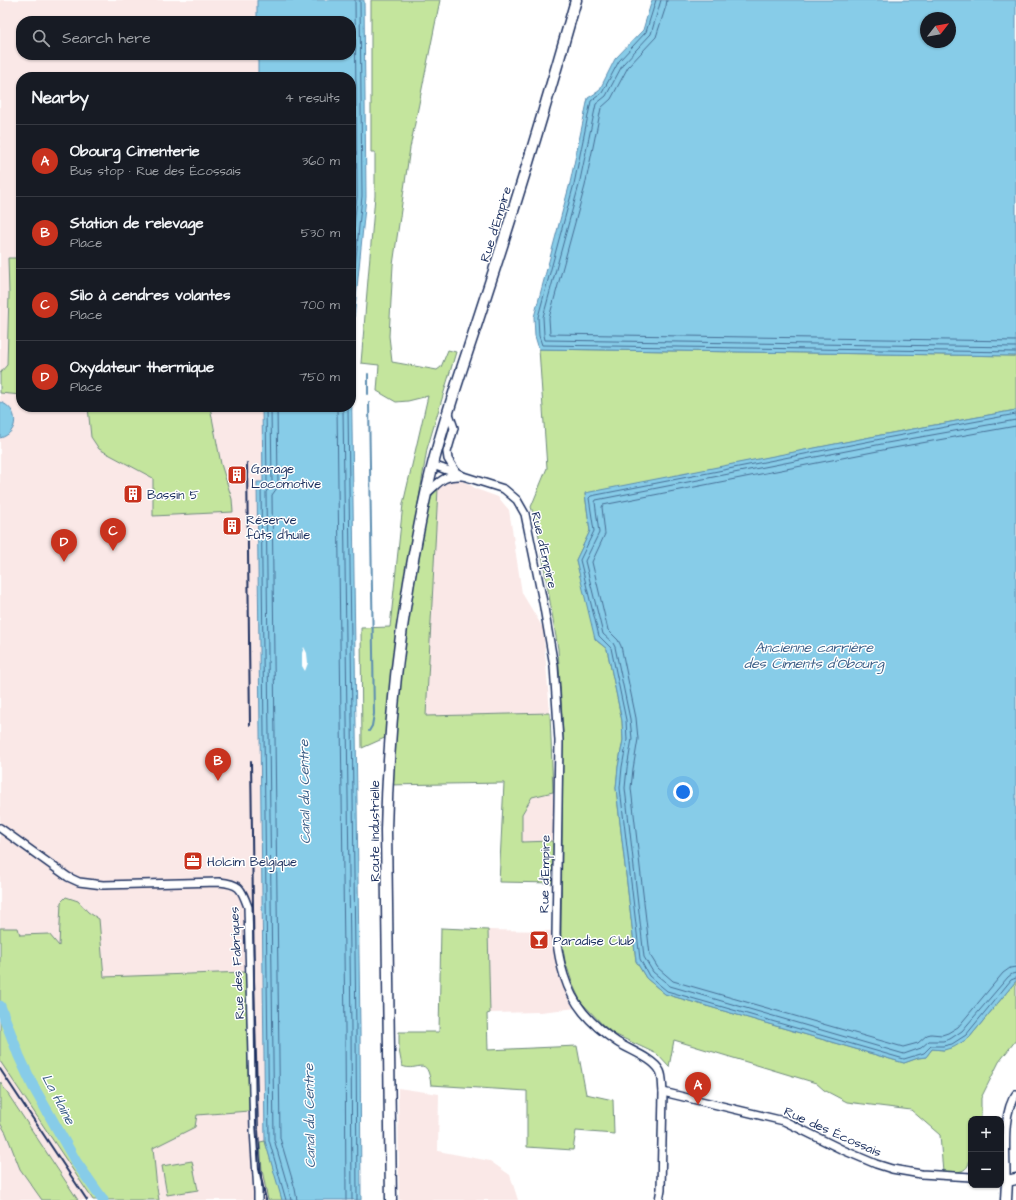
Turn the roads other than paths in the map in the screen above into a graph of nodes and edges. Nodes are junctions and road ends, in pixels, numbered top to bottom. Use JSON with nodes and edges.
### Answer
{"nodes":[{"id":1,"x":576,"y":0,"type":"edge"},
{"id":2,"x":448,"y":411,"type":"junction"},
{"id":3,"x":433,"y":465,"type":"junction"},
{"id":4,"x":462,"y":476,"type":"junction"},
{"id":5,"x":426,"y":494,"type":"junction"},
{"id":6,"x":0,"y":828,"type":"edge"},
{"id":7,"x":663,"y":1092,"type":"junction"},
{"id":8,"x":1016,"y":1094,"type":"edge"},
{"id":9,"x":968,"y":1177,"type":"edge"},
{"id":10,"x":1007,"y":1177,"type":"edge"},
{"id":11,"x":258,"y":1200,"type":"edge"},
{"id":12,"x":391,"y":1200,"type":"edge"},
{"id":13,"x":659,"y":1200,"type":"edge"},
{"id":14,"x":1006,"y":1200,"type":"edge"}],
"edges":[{"from":1,"to":2,"type":"main road","name":"Rue d'Empire"},
{"from":2,"to":3,"type":"main road","name":"Rue d'Empire"},
{"from":2,"to":4,"type":"street"},
{"from":3,"to":4,"type":"street","name":"Rue d'Empire"},
{"from":3,"to":5,"type":"main road","name":"Route Industrielle"},
{"from":4,"to":5,"type":"street"},
{"from":4,"to":7,"type":"street","name":"Rue d'Empire"},
{"from":5,"to":12,"type":"main road","name":"Route Industrielle"},
{"from":6,"to":11,"type":"street","name":"Rue des Fabriques"},
{"from":7,"to":9,"type":"street","name":"Rue des Écossais"},
{"from":7,"to":13,"type":"street","name":"Rue d'Empire"},
{"from":8,"to":10,"type":"street"},
{"from":10,"to":14,"type":"main road"}]}
